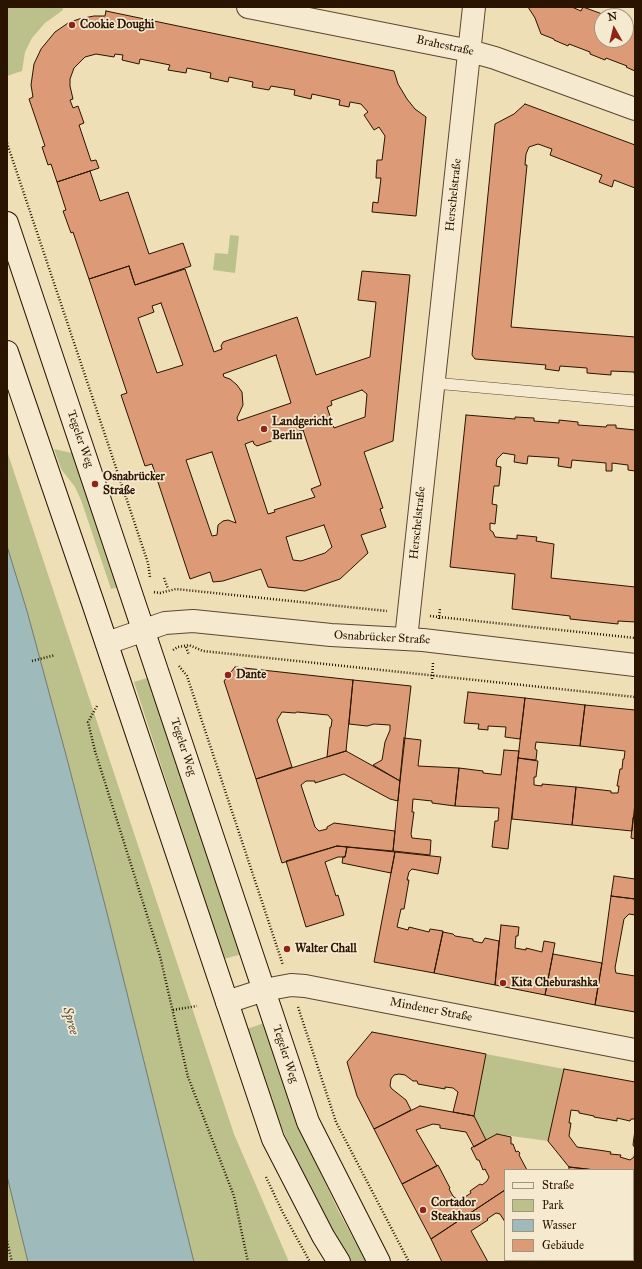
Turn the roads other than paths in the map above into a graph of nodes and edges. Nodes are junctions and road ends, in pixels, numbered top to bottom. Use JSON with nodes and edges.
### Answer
{"nodes":[{"id":1,"x":248,"y":7,"type":"edge"},
{"id":2,"x":474,"y":7,"type":"edge"},
{"id":3,"x":470,"y":51,"type":"junction"},
{"id":4,"x":635,"y":109,"type":"edge"},
{"id":5,"x":7,"y":223,"type":"edge"},
{"id":6,"x":7,"y":352,"type":"edge"},
{"id":7,"x":434,"y":383,"type":"junction"},
{"id":8,"x":635,"y":401,"type":"edge"},
{"id":9,"x":144,"y":630,"type":"junction"},
{"id":10,"x":406,"y":639,"type":"junction"},
{"id":11,"x":107,"y":643,"type":"junction"},
{"id":12,"x":635,"y":665,"type":"edge"},
{"id":13,"x":264,"y":990,"type":"junction"},
{"id":14,"x":228,"y":1002,"type":"junction"},
{"id":15,"x":635,"y":1050,"type":"edge"},
{"id":16,"x":339,"y":1262,"type":"edge"},
{"id":17,"x":379,"y":1262,"type":"edge"}],
"edges":[{"from":1,"to":3,"type":"main road","name":"Brahestraße"},
{"from":2,"to":3,"type":"main road","name":"Herschelstraße"},
{"from":3,"to":4,"type":"main road","name":"Brahestraße"},
{"from":3,"to":7,"type":"main road","name":"Herschelstraße"},
{"from":5,"to":9,"type":"main road","name":"Tegeler Weg"},
{"from":6,"to":11,"type":"main road"},
{"from":7,"to":8,"type":"lane"},
{"from":7,"to":10,"type":"main road","name":"Herschelstraße"},
{"from":9,"to":10,"type":"main road","name":"Osnabrücker Straße"},
{"from":9,"to":11,"type":"main road","name":"Osnabrücker Straße"},
{"from":9,"to":13,"type":"main road","name":"Tegeler Weg"},
{"from":10,"to":12,"type":"main road","name":"Osnabrücker Straße"},
{"from":11,"to":14,"type":"main road"},
{"from":13,"to":14,"type":"main road","name":"Mindener Straße"},
{"from":13,"to":15,"type":"main road","name":"Mindener Straße"},
{"from":13,"to":17,"type":"main road","name":"Tegeler Weg"},
{"from":14,"to":16,"type":"main road"}]}
